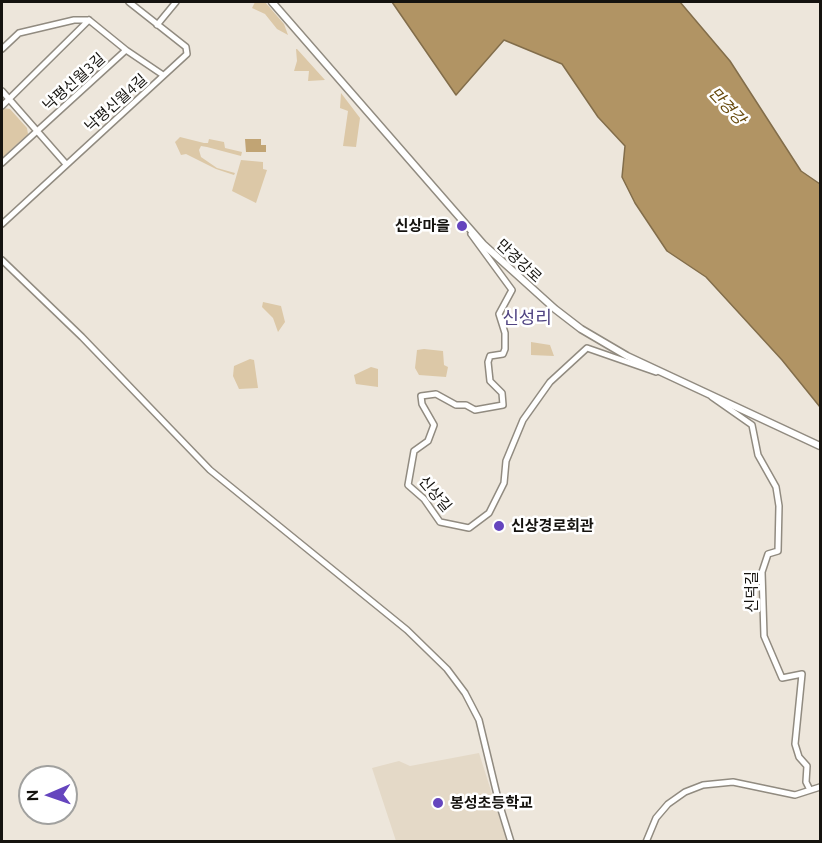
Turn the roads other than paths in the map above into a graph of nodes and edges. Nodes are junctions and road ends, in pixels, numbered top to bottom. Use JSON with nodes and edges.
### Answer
{"nodes":[{"id":1,"x":129,"y":2,"type":"edge"},
{"id":2,"x":177,"y":2,"type":"edge"},
{"id":3,"x":272,"y":2,"type":"edge"},
{"id":4,"x":89,"y":20,"type":"junction"},
{"id":5,"x":157,"y":25,"type":"junction"},
{"id":6,"x":2,"y":49,"type":"edge"},
{"id":7,"x":126,"y":50,"type":"junction"},
{"id":8,"x":163,"y":75,"type":"junction"},
{"id":9,"x":2,"y":92,"type":"edge"},
{"id":10,"x":8,"y":99,"type":"junction"},
{"id":11,"x":2,"y":106,"type":"edge"},
{"id":12,"x":37,"y":131,"type":"junction"},
{"id":13,"x":2,"y":164,"type":"edge"},
{"id":14,"x":66,"y":164,"type":"junction"},
{"id":15,"x":2,"y":224,"type":"edge"},
{"id":16,"x":466,"y":224,"type":"junction"},
{"id":17,"x":2,"y":260,"type":"edge"},
{"id":18,"x":663,"y":375,"type":"junction"},
{"id":19,"x":710,"y":396,"type":"junction"},
{"id":20,"x":820,"y":446,"type":"edge"},
{"id":21,"x":820,"y":787,"type":"edge"},
{"id":22,"x":810,"y":790,"type":"junction"},
{"id":23,"x":511,"y":842,"type":"edge"},
{"id":24,"x":646,"y":842,"type":"edge"}],
"edges":[{"from":1,"to":5,"type":"street","name":"낙평신월4길"},
{"from":2,"to":5,"type":"street"},
{"from":3,"to":16,"type":"street","name":"만경강로"},
{"from":4,"to":6,"type":"street"},
{"from":4,"to":7,"type":"street","name":"낙평신월3길"},
{"from":4,"to":10,"type":"street"},
{"from":5,"to":8,"type":"street","name":"낙평신월4길"},
{"from":7,"to":8,"type":"street"},
{"from":7,"to":12,"type":"street","name":"낙평신월3길"},
{"from":8,"to":14,"type":"street","name":"낙평신월4길"},
{"from":9,"to":10,"type":"street"},
{"from":10,"to":11,"type":"street"},
{"from":10,"to":12,"type":"street"},
{"from":12,"to":13,"type":"street","name":"낙평신월3길"},
{"from":12,"to":14,"type":"street"},
{"from":14,"to":15,"type":"street","name":"낙평신월4길"},
{"from":16,"to":18,"type":"street","name":"만경강로"},
{"from":16,"to":18,"type":"street","name":"신상길"},
{"from":17,"to":23,"type":"street"},
{"from":18,"to":19,"type":"street","name":"만경강로"},
{"from":19,"to":20,"type":"street","name":"만경강로"},
{"from":19,"to":22,"type":"street","name":"신덕길"},
{"from":21,"to":22,"type":"street"},
{"from":22,"to":24,"type":"street"}]}
